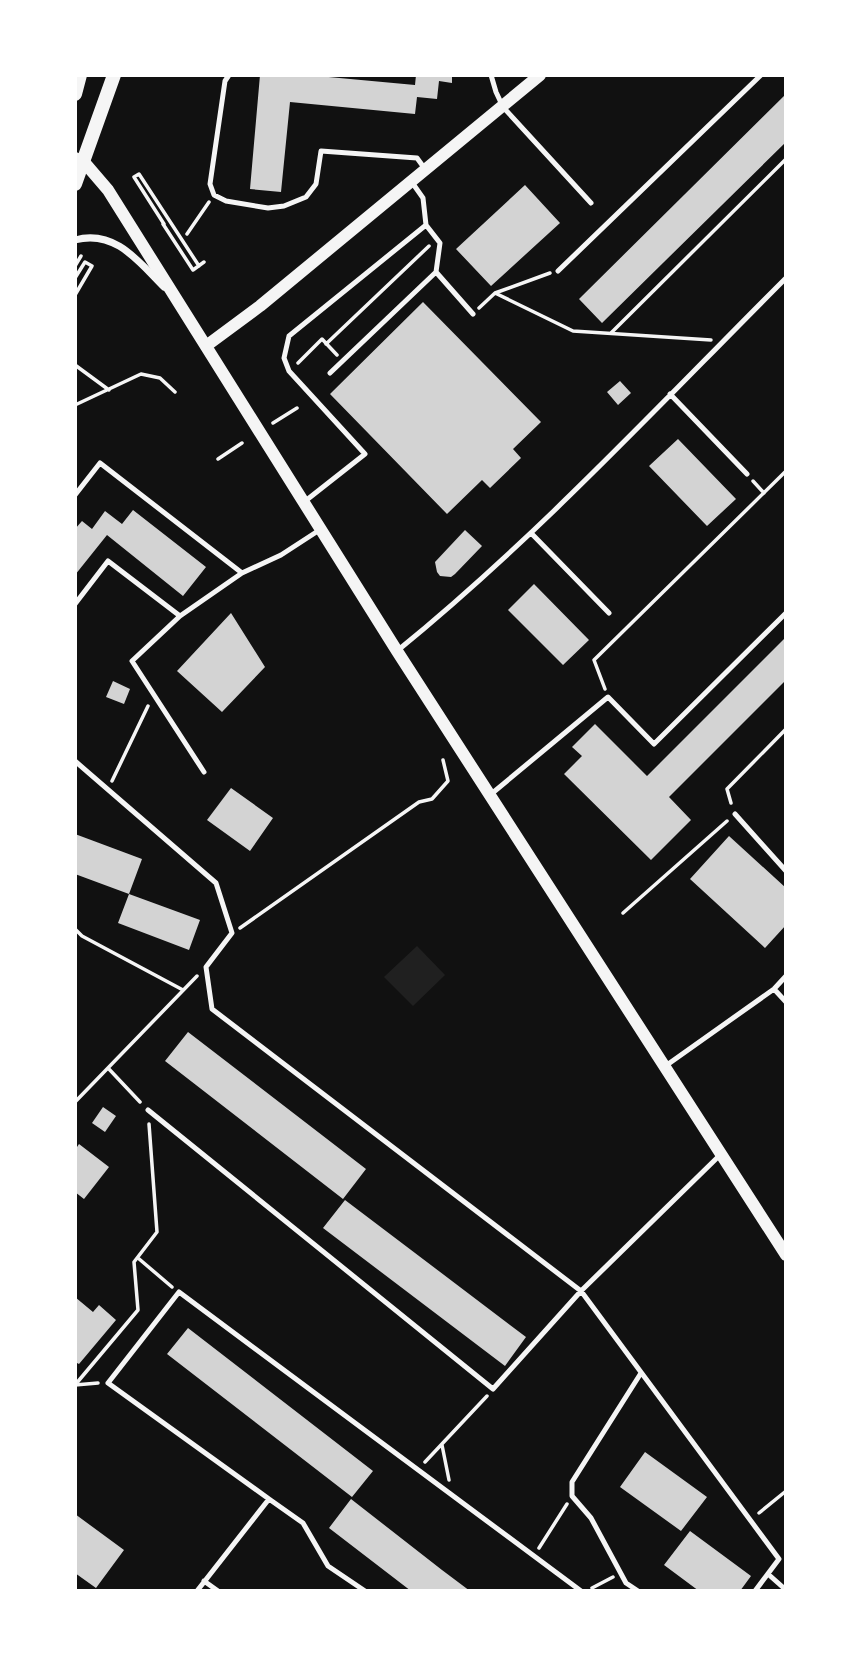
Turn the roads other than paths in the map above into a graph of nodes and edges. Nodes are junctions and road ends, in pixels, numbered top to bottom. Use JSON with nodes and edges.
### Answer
{"nodes":[{"id":1,"x":80,"y":75,"type":"edge"},
{"id":2,"x":114,"y":75,"type":"edge"},
{"id":3,"x":229,"y":75,"type":"edge"},
{"id":4,"x":491,"y":75,"type":"edge"},
{"id":5,"x":540,"y":75,"type":"edge"},
{"id":6,"x":761,"y":75,"type":"edge"},
{"id":7,"x":75,"y":94,"type":"edge"},
{"id":8,"x":503,"y":107,"type":"junction"},
{"id":9,"x":80,"y":160,"type":"edge"},
{"id":10,"x":425,"y":169,"type":"junction"},
{"id":11,"x":411,"y":181,"type":"junction"},
{"id":12,"x":75,"y":184,"type":"edge"},
{"id":13,"x":591,"y":203,"type":"dead end"},
{"id":14,"x":426,"y":225,"type":"junction"},
{"id":15,"x":75,"y":240,"type":"edge"},
{"id":16,"x":558,"y":271,"type":"road end"},
{"id":17,"x":436,"y":272,"type":"junction"},
{"id":18,"x":786,"y":278,"type":"edge"},
{"id":19,"x":175,"y":298,"type":"junction"},
{"id":20,"x":472,"y":314,"type":"road end"},
{"id":21,"x":206,"y":346,"type":"junction"},
{"id":22,"x":330,"y":373,"type":"dead end"},
{"id":23,"x":670,"y":394,"type":"junction"},
{"id":24,"x":747,"y":474,"type":"dead end"},
{"id":25,"x":75,"y":495,"type":"edge"},
{"id":26,"x":304,"y":502,"type":"junction"},
{"id":27,"x":321,"y":529,"type":"junction"},
{"id":28,"x":531,"y":533,"type":"junction"},
{"id":29,"x":242,"y":573,"type":"junction"},
{"id":30,"x":75,"y":604,"type":"edge"},
{"id":31,"x":609,"y":613,"type":"dead end"},
{"id":32,"x":786,"y":613,"type":"edge"},
{"id":33,"x":180,"y":617,"type":"junction"},
{"id":34,"x":397,"y":651,"type":"junction"},
{"id":35,"x":75,"y":761,"type":"edge"},
{"id":36,"x":204,"y":772,"type":"dead end"},
{"id":37,"x":490,"y":795,"type":"junction"},
{"id":38,"x":735,"y":814,"type":"road end"},
{"id":39,"x":786,"y":871,"type":"edge"},
{"id":40,"x":786,"y":976,"type":"edge"},
{"id":41,"x":774,"y":989,"type":"junction"},
{"id":42,"x":786,"y":1002,"type":"edge"},
{"id":43,"x":664,"y":1067,"type":"junction"},
{"id":44,"x":148,"y":1110,"type":"road end"},
{"id":45,"x":722,"y":1153,"type":"junction"},
{"id":46,"x":786,"y":1255,"type":"edge"},
{"id":47,"x":581,"y":1292,"type":"junction"},
{"id":48,"x":641,"y":1373,"type":"junction"},
{"id":49,"x":269,"y":1499,"type":"junction"},
{"id":50,"x":768,"y":1574,"type":"junction"},
{"id":51,"x":204,"y":1581,"type":"junction"},
{"id":52,"x":786,"y":1590,"type":"edge"},
{"id":53,"x":197,"y":1591,"type":"edge"},
{"id":54,"x":218,"y":1591,"type":"edge"},
{"id":55,"x":365,"y":1591,"type":"edge"},
{"id":56,"x":581,"y":1591,"type":"edge"},
{"id":57,"x":638,"y":1591,"type":"edge"},
{"id":58,"x":755,"y":1591,"type":"edge"}],
"edges":[{"from":1,"to":7,"type":"main road"},
{"from":2,"to":9,"type":"main road"},
{"from":3,"to":10,"type":"lane"},
{"from":4,"to":8,"type":"lane"},
{"from":5,"to":8,"type":"street"},
{"from":6,"to":16,"type":"lane"},
{"from":8,"to":10,"type":"street"},
{"from":8,"to":13,"type":"lane"},
{"from":9,"to":12,"type":"main road"},
{"from":9,"to":19,"type":"street"},
{"from":10,"to":11,"type":"street"},
{"from":11,"to":14,"type":"lane"},
{"from":11,"to":21,"type":"street"},
{"from":14,"to":17,"type":"lane"},
{"from":14,"to":26,"type":"lane"},
{"from":15,"to":19,"type":"street"},
{"from":17,"to":20,"type":"lane"},
{"from":17,"to":22,"type":"lane"},
{"from":18,"to":23,"type":"lane"},
{"from":19,"to":21,"type":"street"},
{"from":21,"to":26,"type":"street"},
{"from":23,"to":24,"type":"lane"},
{"from":23,"to":28,"type":"lane"},
{"from":25,"to":29,"type":"lane"},
{"from":26,"to":27,"type":"street"},
{"from":27,"to":29,"type":"lane"},
{"from":27,"to":34,"type":"street"},
{"from":28,"to":31,"type":"lane"},
{"from":28,"to":34,"type":"lane"},
{"from":29,"to":33,"type":"lane"},
{"from":30,"to":33,"type":"lane"},
{"from":32,"to":37,"type":"lane"},
{"from":33,"to":36,"type":"lane"},
{"from":34,"to":37,"type":"street"},
{"from":35,"to":47,"type":"lane"},
{"from":37,"to":43,"type":"street"},
{"from":38,"to":39,"type":"lane"},
{"from":40,"to":41,"type":"lane"},
{"from":41,"to":42,"type":"lane"},
{"from":41,"to":43,"type":"lane"},
{"from":43,"to":45,"type":"street"},
{"from":44,"to":47,"type":"lane"},
{"from":45,"to":46,"type":"street"},
{"from":45,"to":47,"type":"lane"},
{"from":47,"to":48,"type":"lane"},
{"from":48,"to":50,"type":"lane"},
{"from":48,"to":57,"type":"lane"},
{"from":49,"to":51,"type":"lane"},
{"from":49,"to":55,"type":"lane"},
{"from":49,"to":56,"type":"lane"},
{"from":50,"to":52,"type":"lane"},
{"from":50,"to":58,"type":"lane"},
{"from":51,"to":53,"type":"lane"},
{"from":51,"to":54,"type":"lane"}]}
